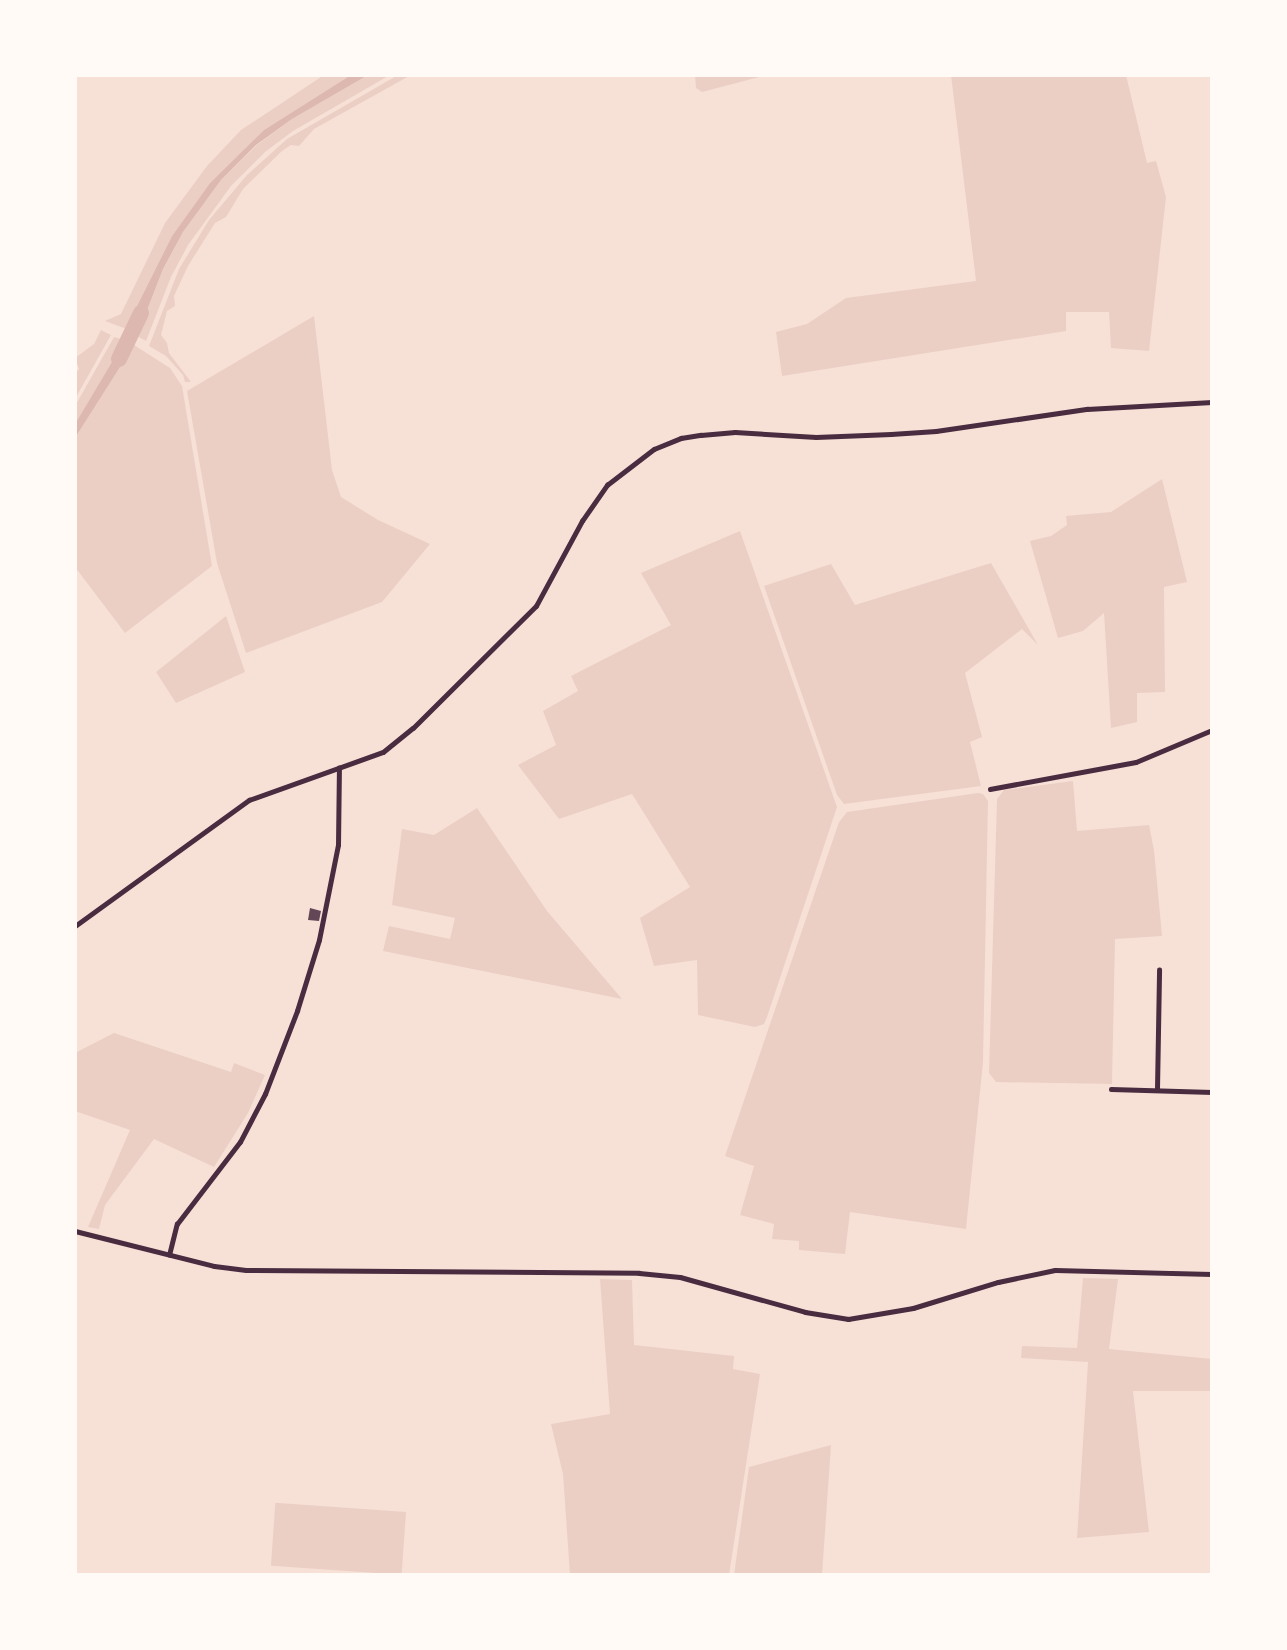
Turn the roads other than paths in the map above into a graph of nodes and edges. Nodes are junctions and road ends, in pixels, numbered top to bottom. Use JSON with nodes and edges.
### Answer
{"nodes":[{"id":1,"x":1212,"y":402,"type":"edge"},
{"id":2,"x":1212,"y":730,"type":"edge"},
{"id":3,"x":339,"y":768,"type":"junction"},
{"id":4,"x":990,"y":789,"type":"dead end"},
{"id":5,"x":75,"y":926,"type":"edge"},
{"id":6,"x":1159,"y":970,"type":"dead end"},
{"id":7,"x":1111,"y":1089,"type":"dead end"},
{"id":8,"x":1157,"y":1089,"type":"junction"},
{"id":9,"x":1212,"y":1092,"type":"edge"},
{"id":10,"x":75,"y":1231,"type":"edge"},
{"id":11,"x":169,"y":1255,"type":"junction"},
{"id":12,"x":1212,"y":1274,"type":"edge"}],
"edges":[{"from":1,"to":3,"type":"street"},
{"from":2,"to":4,"type":"street"},
{"from":3,"to":5,"type":"street"},
{"from":3,"to":11,"type":"street"},
{"from":6,"to":8,"type":"street"},
{"from":7,"to":8,"type":"street"},
{"from":8,"to":9,"type":"street"},
{"from":10,"to":11,"type":"street"},
{"from":11,"to":12,"type":"street"}]}
